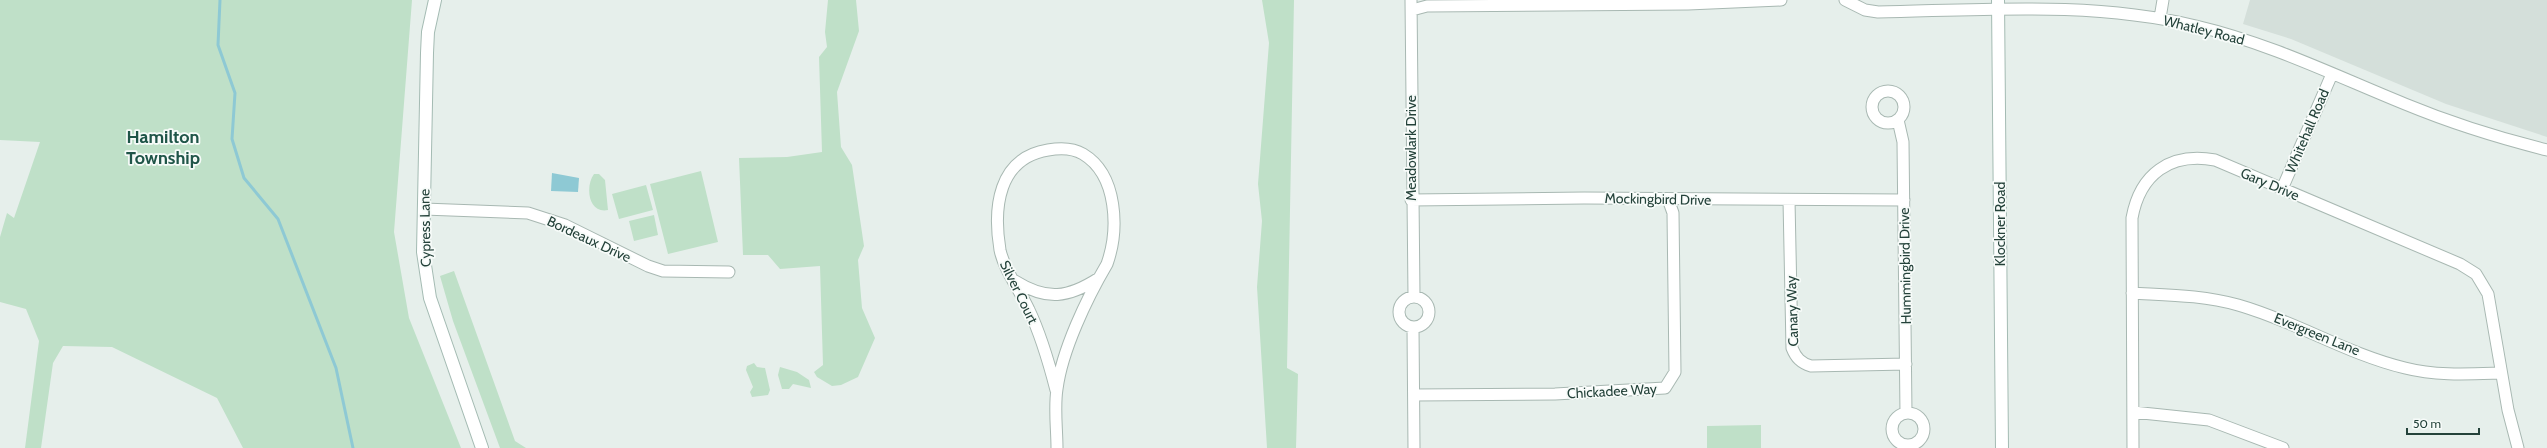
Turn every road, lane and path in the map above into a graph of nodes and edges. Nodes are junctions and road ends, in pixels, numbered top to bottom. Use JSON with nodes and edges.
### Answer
{"nodes":[{"id":1,"x":435,"y":0,"type":"edge"},
{"id":2,"x":1781,"y":0,"type":"edge"},
{"id":3,"x":1845,"y":0,"type":"edge"},
{"id":4,"x":2163,"y":0,"type":"edge"},
{"id":5,"x":1757,"y":1,"type":"edge"},
{"id":6,"x":1688,"y":2,"type":"edge"},
{"id":7,"x":1412,"y":5,"type":"edge"},
{"id":8,"x":1998,"y":5,"type":"edge"},
{"id":9,"x":2160,"y":18,"type":"junction"},
{"id":10,"x":2332,"y":74,"type":"junction"},
{"id":11,"x":1898,"y":120,"type":"dead end"},
{"id":12,"x":2547,"y":150,"type":"edge"},
{"id":13,"x":2282,"y":189,"type":"junction"},
{"id":14,"x":1668,"y":199,"type":"junction"},
{"id":15,"x":1411,"y":200,"type":"junction"},
{"id":16,"x":1789,"y":200,"type":"junction"},
{"id":17,"x":1904,"y":200,"type":"junction"},
{"id":18,"x":424,"y":209,"type":"junction"},
{"id":19,"x":730,"y":272,"type":"dead end"},
{"id":20,"x":1099,"y":278,"type":"junction"},
{"id":21,"x":1015,"y":281,"type":"junction"},
{"id":22,"x":2132,"y":293,"type":"junction"},
{"id":23,"x":1414,"y":296,"type":"junction"},
{"id":24,"x":1414,"y":327,"type":"junction"},
{"id":25,"x":1906,"y":364,"type":"junction"},
{"id":26,"x":2501,"y":373,"type":"junction"},
{"id":27,"x":1056,"y":390,"type":"junction"},
{"id":28,"x":1414,"y":395,"type":"junction"},
{"id":29,"x":2133,"y":412,"type":"junction"},
{"id":30,"x":1906,"y":413,"type":"junction"},
{"id":31,"x":1906,"y":446,"type":"edge"},
{"id":32,"x":482,"y":448,"type":"edge"},
{"id":33,"x":1057,"y":448,"type":"edge"},
{"id":34,"x":1414,"y":448,"type":"edge"},
{"id":35,"x":2002,"y":448,"type":"edge"},
{"id":36,"x":2133,"y":448,"type":"edge"},
{"id":37,"x":2283,"y":448,"type":"edge"},
{"id":38,"x":2518,"y":448,"type":"edge"}],
"edges":[{"from":1,"to":18,"type":"street","name":"Cypress Lane"},
{"from":2,"to":5,"type":"street"},
{"from":3,"to":8,"type":"street","name":"Whatley Road"},
{"from":4,"to":9,"type":"street"},
{"from":5,"to":6,"type":"street"},
{"from":6,"to":7,"type":"street"},
{"from":7,"to":15,"type":"street","name":"Meadowlark Drive"},
{"from":8,"to":9,"type":"street","name":"Whatley Road"},
{"from":8,"to":35,"type":"street","name":"Klockner Road"},
{"from":9,"to":10,"type":"street","name":"Whatley Road"},
{"from":10,"to":12,"type":"street","name":"Whatley Road"},
{"from":10,"to":13,"type":"street","name":"Whitehall Road"},
{"from":11,"to":17,"type":"street","name":"Hummingbird Drive"},
{"from":13,"to":22,"type":"street","name":"Gary Drive"},
{"from":13,"to":26,"type":"street","name":"Gary Drive"},
{"from":14,"to":15,"type":"street","name":"Mockingbird Drive"},
{"from":14,"to":16,"type":"street","name":"Mockingbird Drive"},
{"from":14,"to":28,"type":"street","name":"Chickadee Way"},
{"from":15,"to":23,"type":"street","name":"Meadowlark Drive"},
{"from":16,"to":17,"type":"street","name":"Mockingbird Drive"},
{"from":16,"to":25,"type":"street","name":"Canary Way"},
{"from":17,"to":25,"type":"street","name":"Hummingbird Drive"},
{"from":18,"to":19,"type":"street","name":"Bordeaux Drive"},
{"from":18,"to":32,"type":"street","name":"Cypress Lane"},
{"from":20,"to":21,"type":"street"},
{"from":20,"to":21,"type":"street","name":"Silver Court"},
{"from":20,"to":27,"type":"street","name":"Silver Court"},
{"from":21,"to":27,"type":"street","name":"Silver Court"},
{"from":22,"to":26,"type":"street","name":"Evergreen Lane"},
{"from":22,"to":29,"type":"street","name":"Gary Drive"},
{"from":23,"to":24,"type":"street"},
{"from":23,"to":24,"type":"street"},
{"from":24,"to":28,"type":"street"},
{"from":25,"to":30,"type":"street","name":"Hummingbird Drive"},
{"from":26,"to":38,"type":"street","name":"Gary Drive"},
{"from":27,"to":33,"type":"street","name":"Silver Court"},
{"from":28,"to":34,"type":"street"},
{"from":29,"to":36,"type":"street","name":"Gary Drive"},
{"from":29,"to":37,"type":"street"},
{"from":30,"to":31,"type":"street"},
{"from":30,"to":31,"type":"street"}]}
